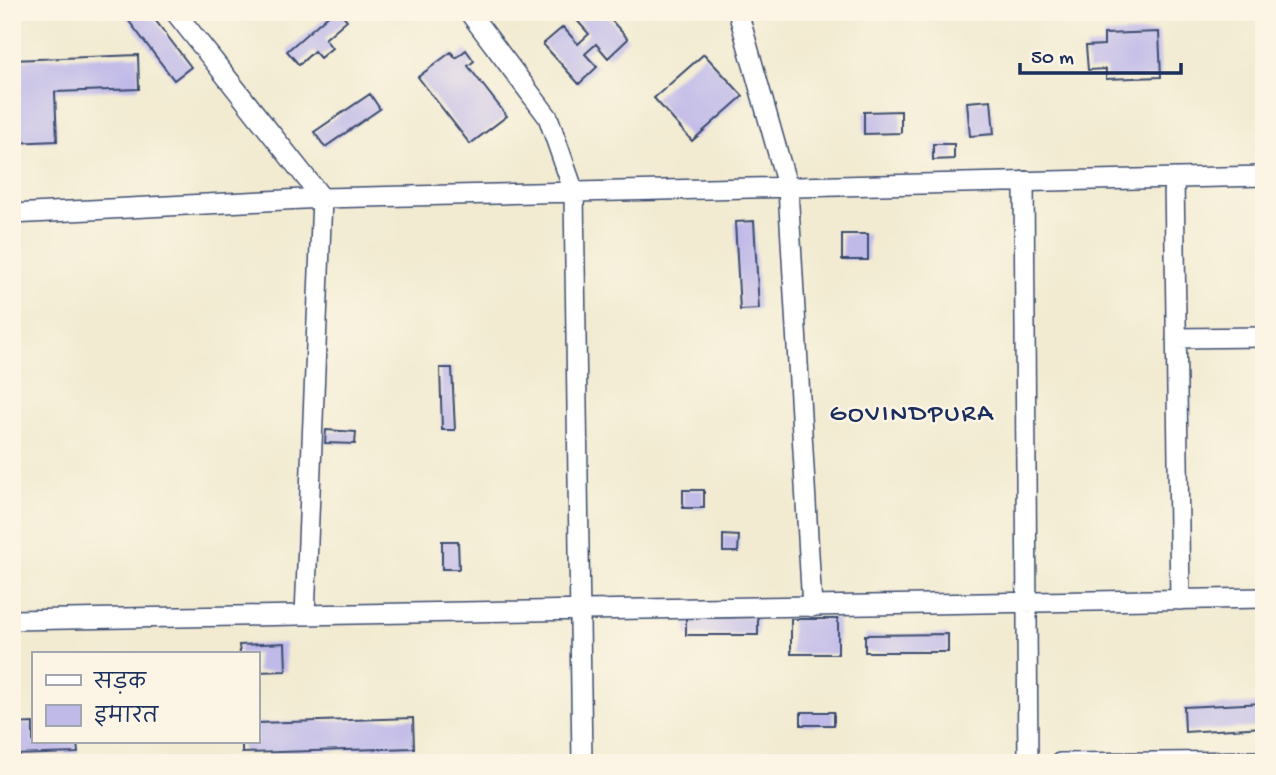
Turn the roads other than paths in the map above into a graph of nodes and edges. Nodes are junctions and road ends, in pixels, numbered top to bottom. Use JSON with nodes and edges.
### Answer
{"nodes":[{"id":1,"x":175,"y":12,"type":"edge"},
{"id":2,"x":470,"y":12,"type":"edge"},
{"id":3,"x":738,"y":12,"type":"edge"},
{"id":4,"x":1264,"y":176,"type":"edge"},
{"id":5,"x":1174,"y":178,"type":"junction"},
{"id":6,"x":1024,"y":181,"type":"junction"},
{"id":7,"x":788,"y":189,"type":"junction"},
{"id":8,"x":574,"y":192,"type":"junction"},
{"id":9,"x":322,"y":198,"type":"junction"},
{"id":10,"x":12,"y":214,"type":"edge"},
{"id":11,"x":1264,"y":337,"type":"edge"},
{"id":12,"x":1176,"y":338,"type":"junction"},
{"id":13,"x":1264,"y":598,"type":"edge"},
{"id":14,"x":1180,"y":600,"type":"junction"},
{"id":15,"x":1027,"y":603,"type":"junction"},
{"id":16,"x":812,"y":607,"type":"junction"},
{"id":17,"x":580,"y":611,"type":"junction"},
{"id":18,"x":305,"y":615,"type":"junction"},
{"id":19,"x":12,"y":620,"type":"edge"},
{"id":20,"x":1264,"y":761,"type":"edge"},
{"id":21,"x":582,"y":763,"type":"edge"},
{"id":22,"x":1028,"y":763,"type":"edge"},
{"id":23,"x":1060,"y":763,"type":"edge"}],
"edges":[{"from":1,"to":9,"type":"street"},
{"from":2,"to":8,"type":"street"},
{"from":3,"to":7,"type":"street"},
{"from":4,"to":5,"type":"street"},
{"from":5,"to":6,"type":"street"},
{"from":5,"to":12,"type":"street"},
{"from":6,"to":7,"type":"street"},
{"from":6,"to":15,"type":"street"},
{"from":7,"to":8,"type":"street"},
{"from":7,"to":16,"type":"street"},
{"from":8,"to":9,"type":"street"},
{"from":8,"to":17,"type":"street"},
{"from":9,"to":10,"type":"street"},
{"from":9,"to":18,"type":"street"},
{"from":11,"to":12,"type":"street"},
{"from":12,"to":14,"type":"street"},
{"from":13,"to":14,"type":"street"},
{"from":14,"to":15,"type":"street"},
{"from":15,"to":16,"type":"street"},
{"from":15,"to":22,"type":"street"},
{"from":16,"to":17,"type":"street"},
{"from":17,"to":18,"type":"street"},
{"from":17,"to":21,"type":"street"},
{"from":18,"to":19,"type":"street"},
{"from":20,"to":23,"type":"street"}]}
